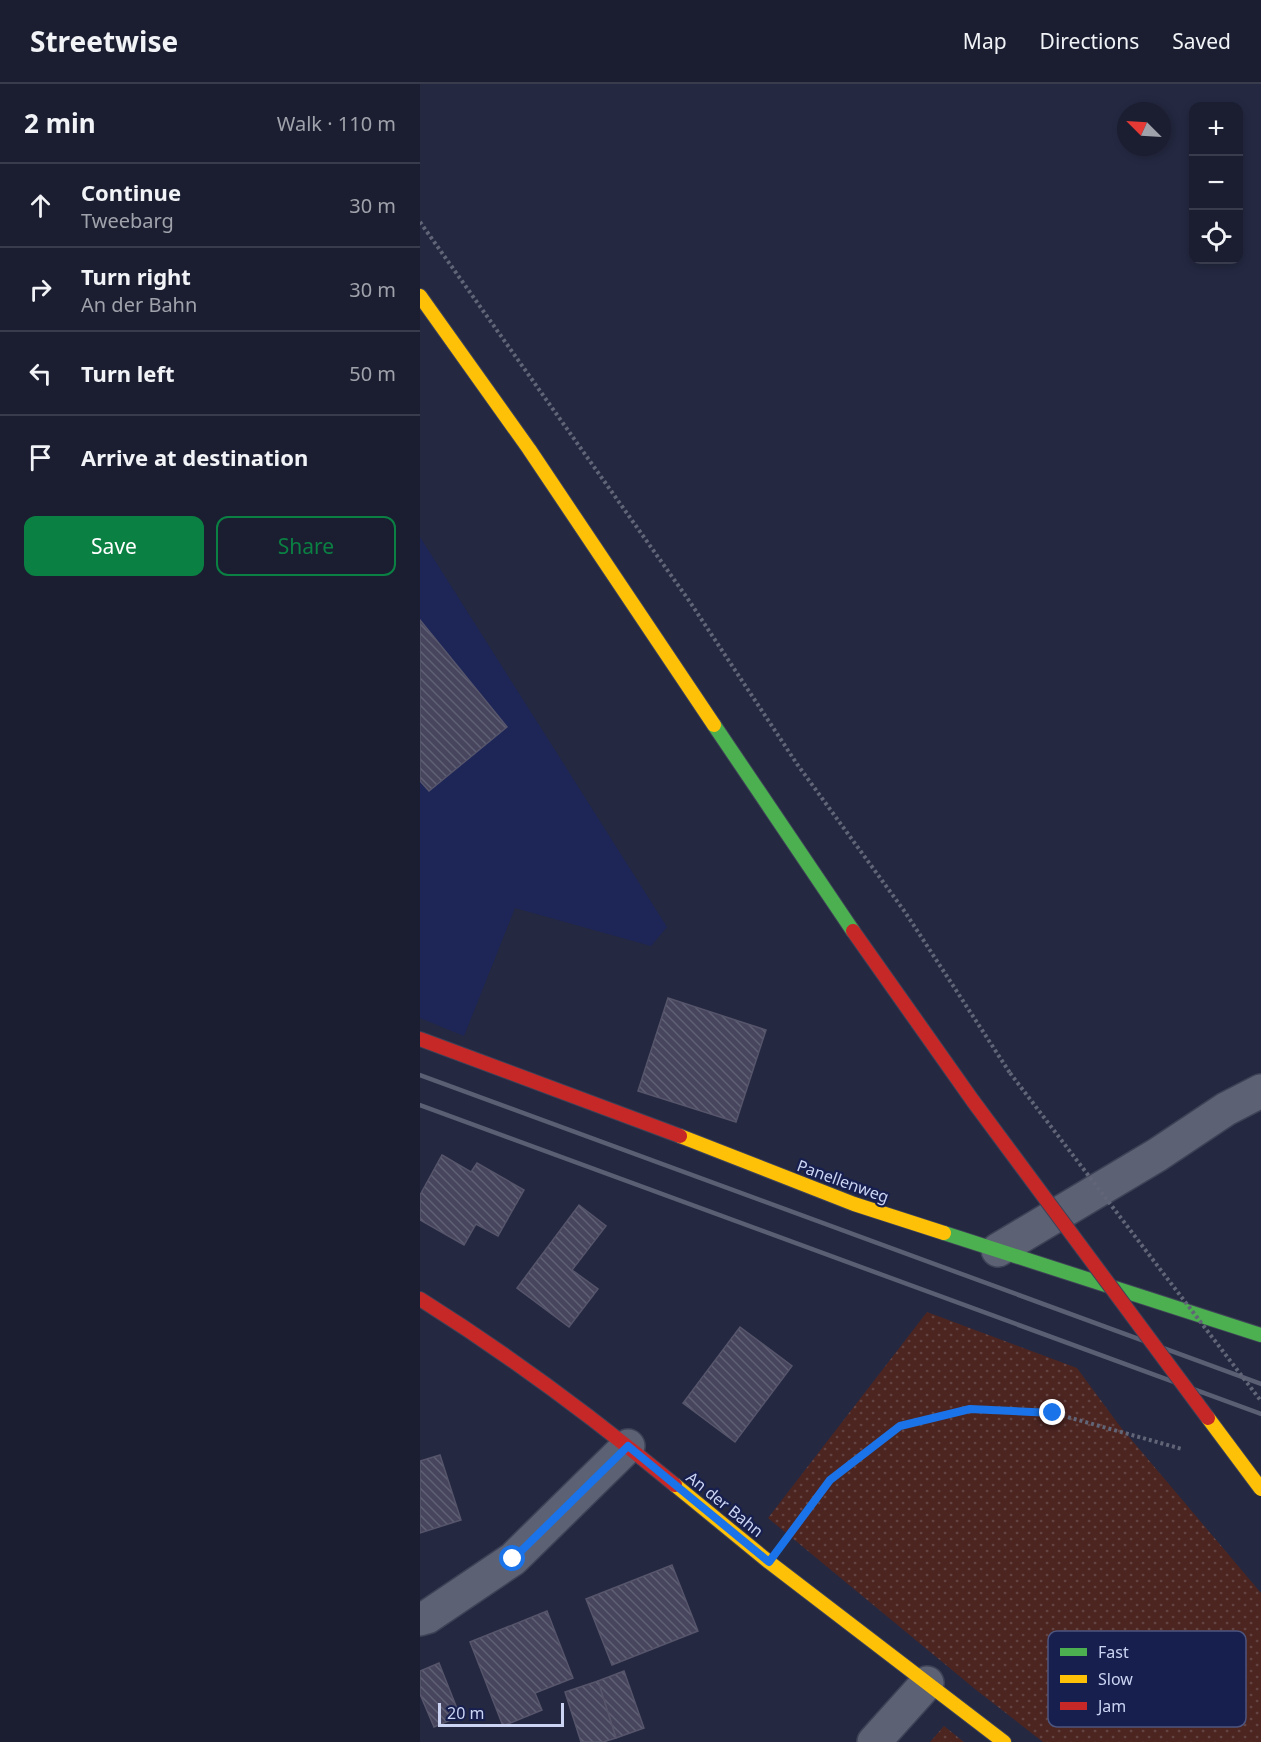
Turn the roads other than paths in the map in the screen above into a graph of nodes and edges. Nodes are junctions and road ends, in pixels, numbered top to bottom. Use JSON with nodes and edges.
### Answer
{"nodes":[{"id":1,"x":420,"y":296,"type":"edge"},
{"id":2,"x":420,"y":1039,"type":"edge"},
{"id":3,"x":1261,"y":1091,"type":"edge"},
{"id":4,"x":998,"y":1250,"type":"junction"},
{"id":5,"x":420,"y":1299,"type":"edge"},
{"id":6,"x":1261,"y":1335,"type":"edge"},
{"id":7,"x":628,"y":1446,"type":"junction"},
{"id":8,"x":1261,"y":1489,"type":"edge"},
{"id":9,"x":420,"y":1619,"type":"edge"},
{"id":10,"x":927,"y":1683,"type":"junction"},
{"id":11,"x":874,"y":1742,"type":"edge"},
{"id":12,"x":1004,"y":1742,"type":"edge"}],
"edges":[{"from":1,"to":8,"type":"street","bridge":true},
{"from":2,"to":4,"type":"street","name":"Panellenweg"},
{"from":3,"to":4,"type":"street"},
{"from":4,"to":6,"type":"street","name":"Panellenweg"},
{"from":5,"to":7,"type":"street","name":"An der Bahn"},
{"from":7,"to":9,"type":"street"},
{"from":7,"to":10,"type":"street","name":"An der Bahn"},
{"from":10,"to":11,"type":"street"},
{"from":10,"to":12,"type":"street","name":"An der Bahn"}]}
